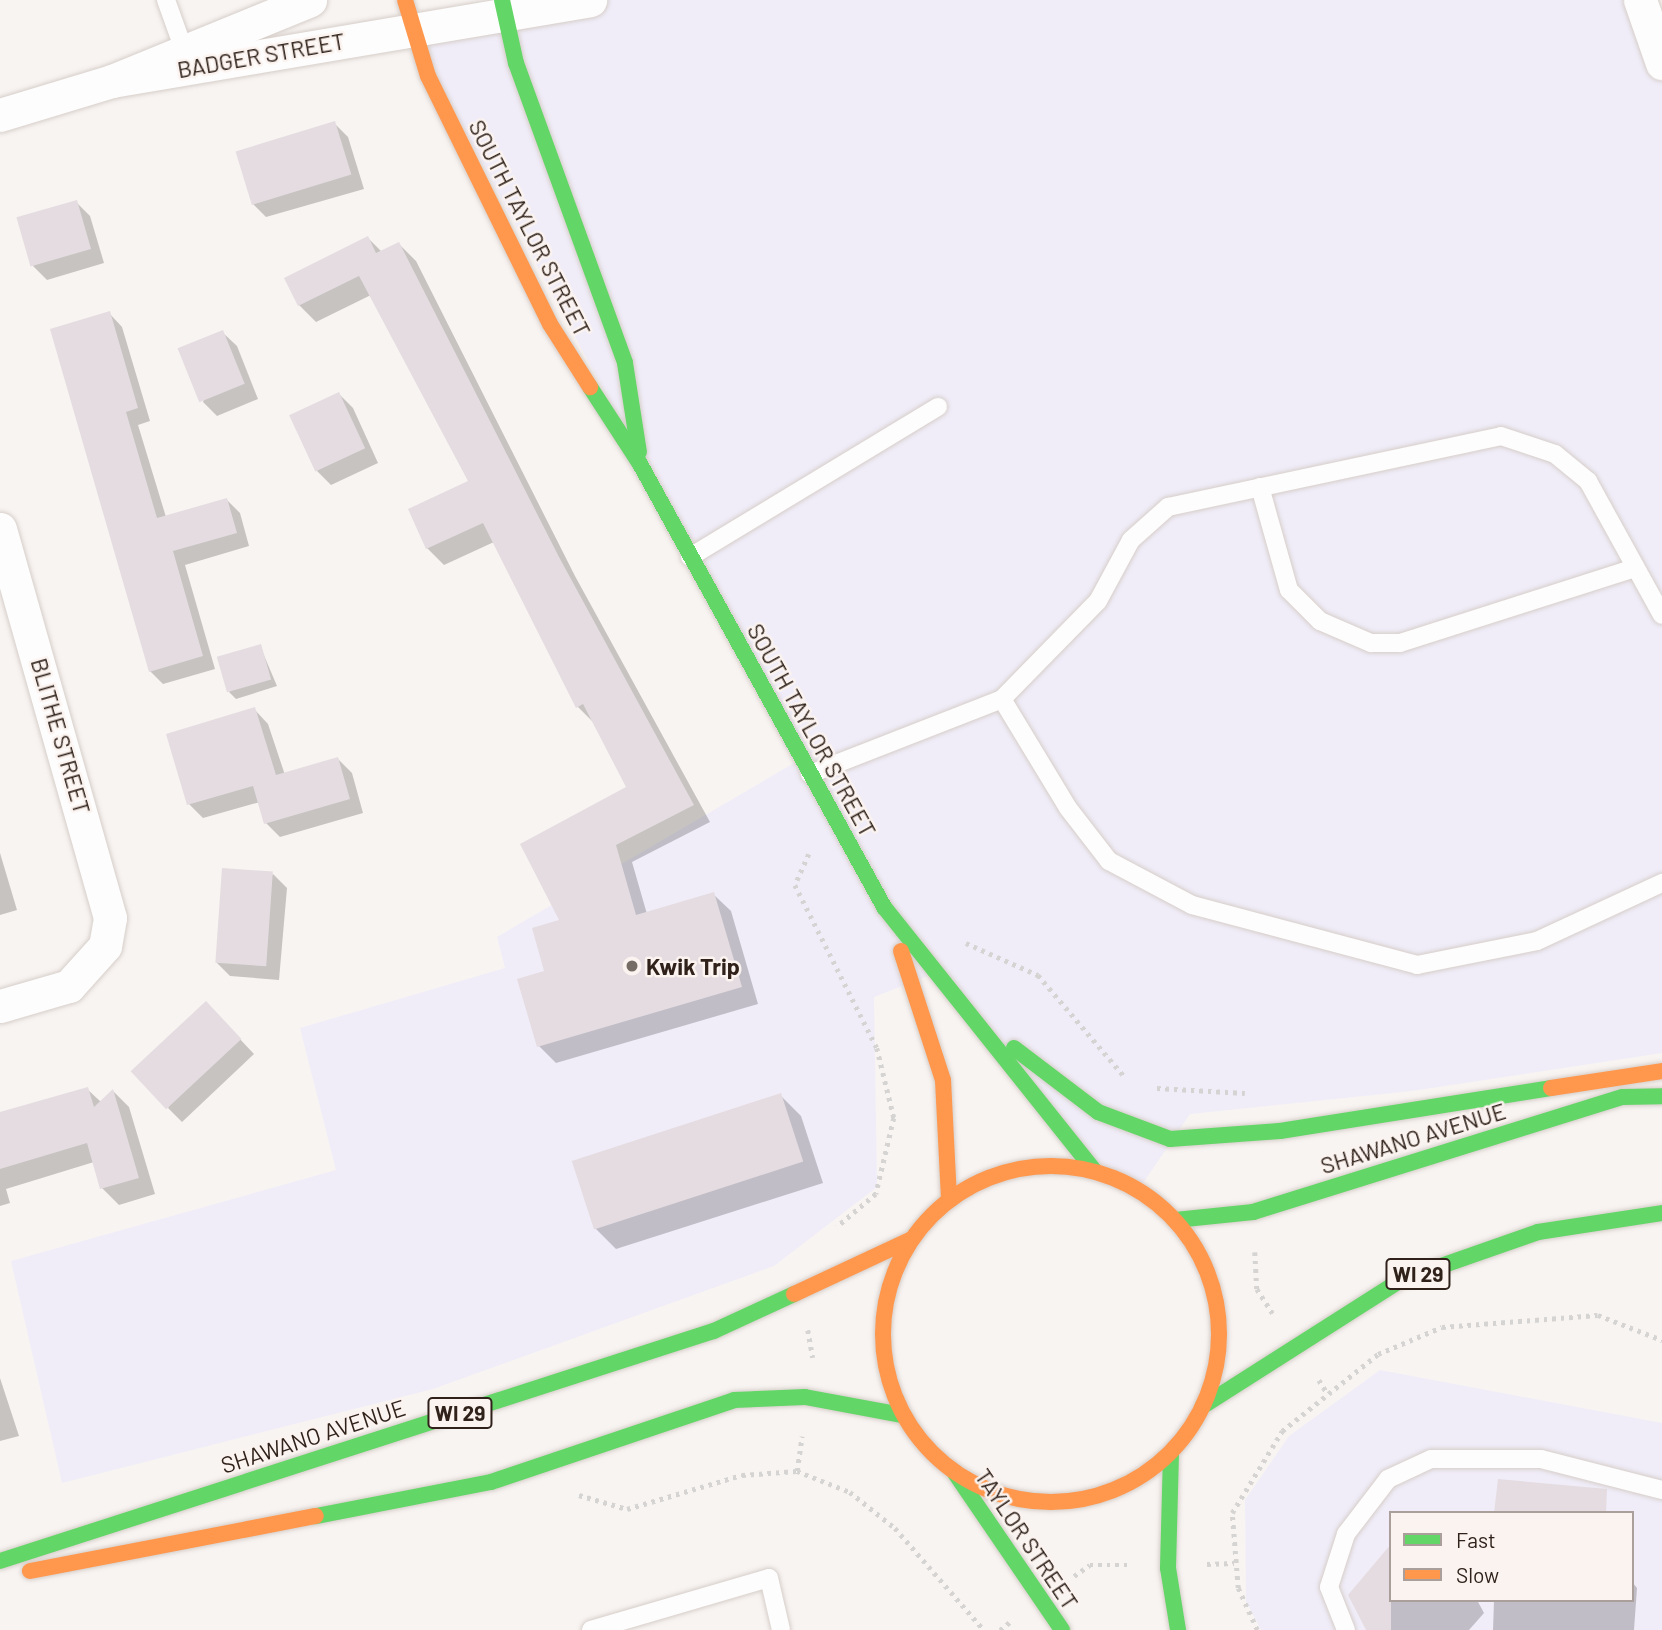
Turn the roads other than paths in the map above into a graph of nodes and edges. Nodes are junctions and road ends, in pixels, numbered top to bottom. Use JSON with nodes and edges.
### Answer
{"nodes":[{"id":1,"x":166,"y":0,"type":"edge"},
{"id":2,"x":310,"y":0,"type":"edge"},
{"id":3,"x":590,"y":0,"type":"edge"},
{"id":4,"x":1640,"y":0,"type":"edge"},
{"id":5,"x":504,"y":8,"type":"edge"},
{"id":6,"x":408,"y":14,"type":"edge"},
{"id":7,"x":184,"y":50,"type":"junction"},
{"id":8,"x":1662,"y":63,"type":"edge"},
{"id":9,"x":111,"y":81,"type":"junction"},
{"id":10,"x":0,"y":115,"type":"edge"},
{"id":11,"x":938,"y":407,"type":"dead end"},
{"id":12,"x":640,"y":464,"type":"junction"},
{"id":13,"x":1260,"y":487,"type":"junction"},
{"id":14,"x":0,"y":529,"type":"edge"},
{"id":15,"x":690,"y":557,"type":"junction"},
{"id":16,"x":1635,"y":568,"type":"junction"},
{"id":17,"x":1662,"y":615,"type":"edge"},
{"id":18,"x":1002,"y":699,"type":"junction"},
{"id":19,"x":810,"y":774,"type":"junction"},
{"id":20,"x":1662,"y":883,"type":"edge"},
{"id":21,"x":884,"y":907,"type":"junction"},
{"id":22,"x":954,"y":999,"type":"junction"},
{"id":23,"x":0,"y":1006,"type":"edge"},
{"id":24,"x":1662,"y":1071,"type":"edge"},
{"id":25,"x":1662,"y":1096,"type":"edge"},
{"id":26,"x":1095,"y":1171,"type":"junction"},
{"id":27,"x":949,"y":1200,"type":"junction"},
{"id":28,"x":1662,"y":1213,"type":"edge"},
{"id":29,"x":1176,"y":1220,"type":"junction"},
{"id":30,"x":910,"y":1240,"type":"junction"},
{"id":31,"x":1203,"y":1406,"type":"junction"},
{"id":32,"x":902,"y":1415,"type":"junction"},
{"id":33,"x":1171,"y":1453,"type":"junction"},
{"id":34,"x":955,"y":1473,"type":"junction"},
{"id":35,"x":1662,"y":1490,"type":"edge"},
{"id":36,"x":0,"y":1561,"type":"edge"},
{"id":37,"x":0,"y":1577,"type":"edge"},
{"id":38,"x":591,"y":1630,"type":"edge"},
{"id":39,"x":782,"y":1630,"type":"edge"},
{"id":40,"x":1062,"y":1630,"type":"edge"},
{"id":41,"x":1178,"y":1630,"type":"edge"},
{"id":42,"x":1346,"y":1630,"type":"edge"}],
"edges":[{"from":1,"to":7,"type":"lane"},
{"from":2,"to":7,"type":"street","name":"BADGER STREET"},
{"from":3,"to":5,"type":"street","name":"BADGER STREET"},
{"from":4,"to":8,"type":"street"},
{"from":5,"to":6,"type":"street","name":"BADGER STREET"},
{"from":5,"to":12,"type":"main road","name":"SOUTH TAYLOR STREET"},
{"from":6,"to":9,"type":"street","name":"BADGER STREET"},
{"from":6,"to":12,"type":"main road","name":"SOUTH TAYLOR STREET"},
{"from":7,"to":9,"type":"street","name":"BADGER STREET"},
{"from":9,"to":10,"type":"street","name":"BADGER STREET"},
{"from":11,"to":15,"type":"lane"},
{"from":12,"to":15,"type":"main road","name":"SOUTH TAYLOR STREET"},
{"from":13,"to":16,"type":"lane"},
{"from":13,"to":16,"type":"lane"},
{"from":13,"to":18,"type":"lane"},
{"from":14,"to":23,"type":"street","name":"BLITHE STREET"},
{"from":15,"to":19,"type":"main road","name":"SOUTH TAYLOR STREET"},
{"from":16,"to":17,"type":"lane"},
{"from":18,"to":19,"type":"lane"},
{"from":18,"to":20,"type":"lane"},
{"from":19,"to":21,"type":"main road","name":"SOUTH TAYLOR STREET"},
{"from":21,"to":22,"type":"main road","name":"SOUTH TAYLOR STREET"},
{"from":21,"to":27,"type":"main road","name":"SOUTH TAYLOR STREET"},
{"from":22,"to":24,"type":"main road"},
{"from":22,"to":26,"type":"main road","name":"SOUTH TAYLOR STREET"},
{"from":25,"to":29,"type":"main road","name":"SHAWANO AVENUE"},
{"from":26,"to":27,"type":"main road","number":"WI 29"},
{"from":26,"to":29,"type":"main road","number":"WI 29"},
{"from":27,"to":30,"type":"main road","number":"WI 29"},
{"from":28,"to":31,"type":"main road","number":"WI 29"},
{"from":29,"to":31,"type":"main road","number":"WI 29"},
{"from":30,"to":32,"type":"main road","number":"WI 29"},
{"from":30,"to":36,"type":"main road","name":"SHAWANO AVENUE","number":"WI 29"},
{"from":31,"to":33,"type":"main road","number":"WI 29"},
{"from":32,"to":34,"type":"main road","number":"WI 29"},
{"from":32,"to":37,"type":"main road"},
{"from":33,"to":34,"type":"main road","number":"WI 29"},
{"from":33,"to":41,"type":"main road"},
{"from":34,"to":40,"type":"main road","name":"TAYLOR STREET"},
{"from":35,"to":42,"type":"lane"},
{"from":38,"to":39,"type":"lane"}]}
